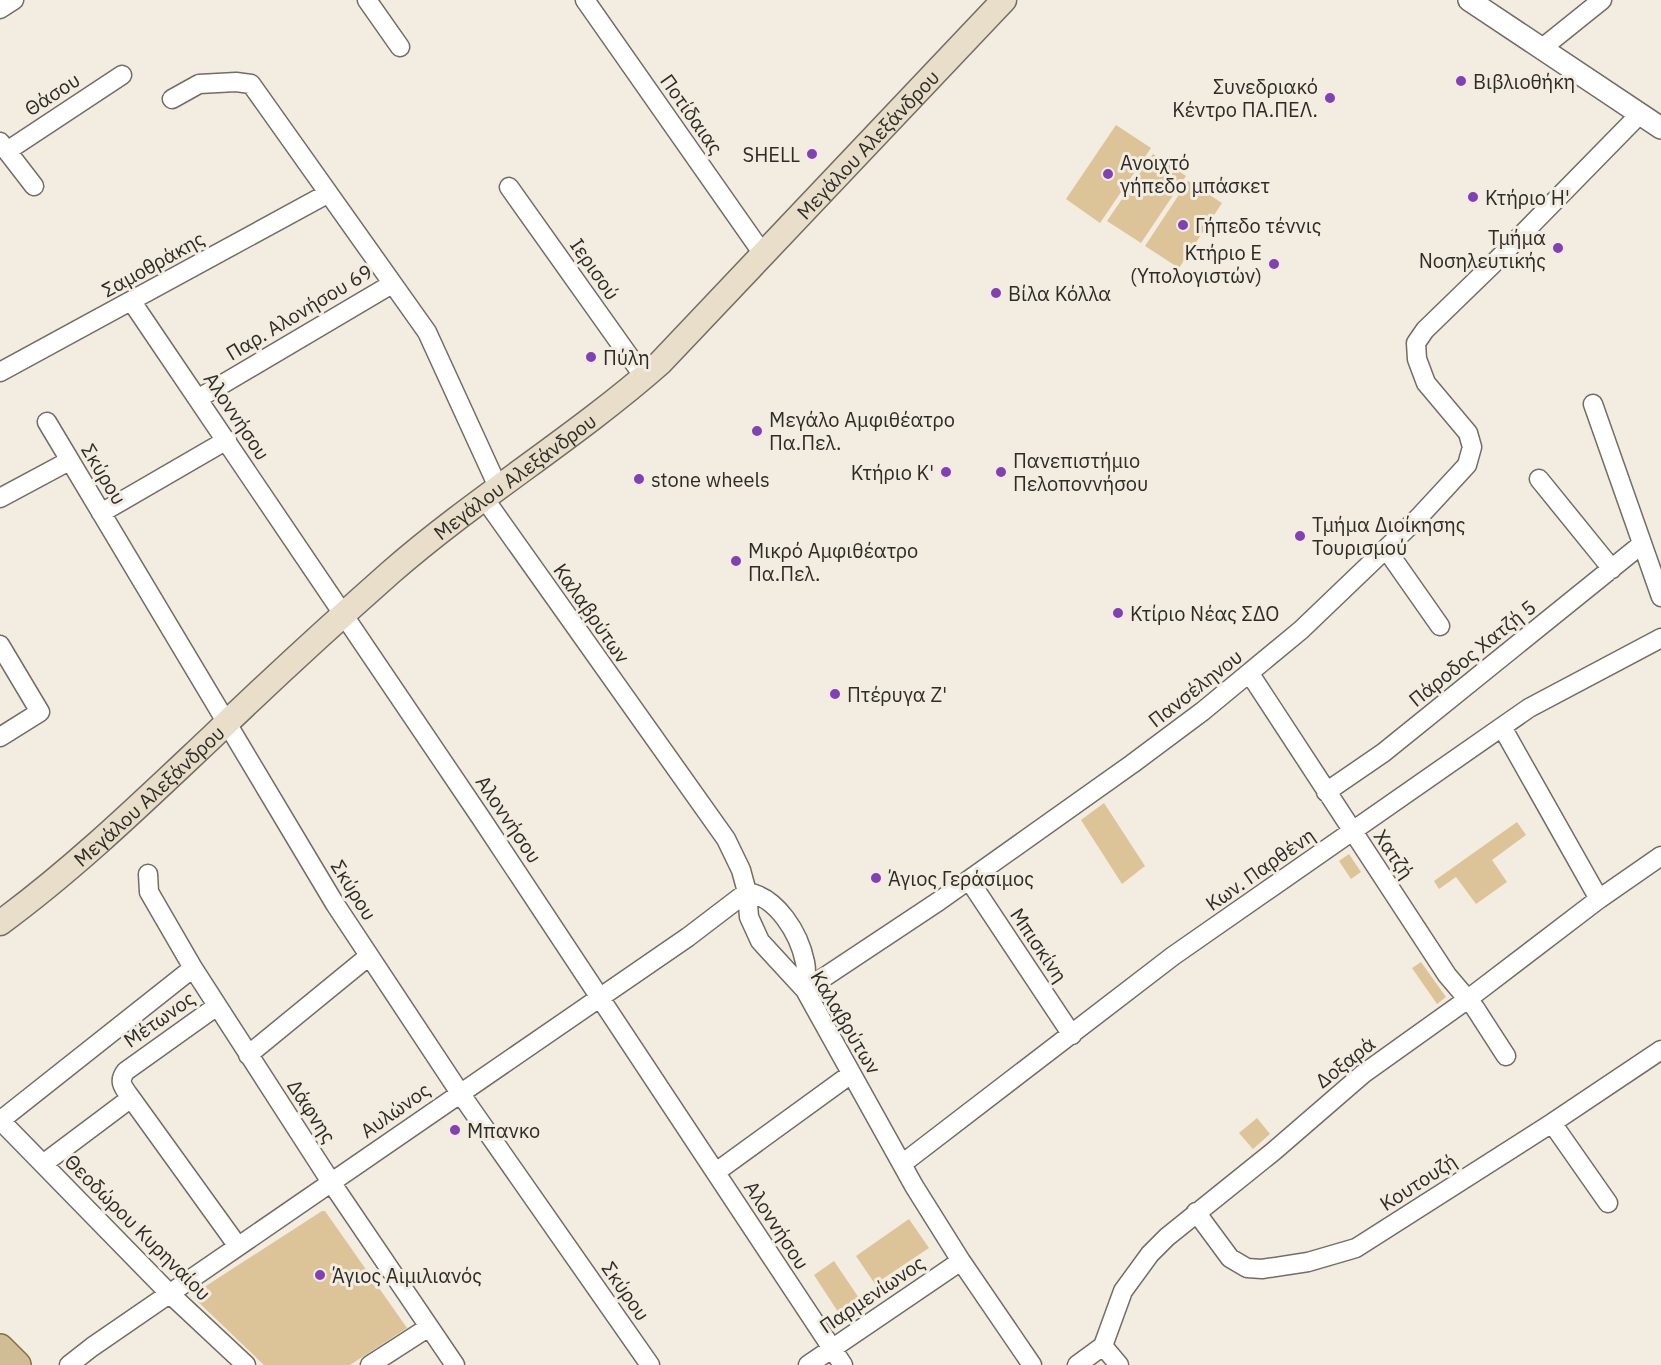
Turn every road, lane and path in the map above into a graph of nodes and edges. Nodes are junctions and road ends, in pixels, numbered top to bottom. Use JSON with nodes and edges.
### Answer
{"nodes":[{"id":1,"x":14,"y":0,"type":"edge"},
{"id":2,"x":368,"y":0,"type":"edge"},
{"id":3,"x":585,"y":0,"type":"edge"},
{"id":4,"x":1004,"y":0,"type":"edge"},
{"id":5,"x":1469,"y":0,"type":"edge"},
{"id":6,"x":1602,"y":0,"type":"edge"},
{"id":7,"x":0,"y":9,"type":"edge"},
{"id":8,"x":400,"y":46,"type":"dead end"},
{"id":9,"x":1541,"y":48,"type":"junction"},
{"id":10,"x":122,"y":75,"type":"dead end"},
{"id":11,"x":172,"y":99,"type":"dead end"},
{"id":12,"x":1639,"y":115,"type":"junction"},
{"id":13,"x":1660,"y":126,"type":"edge"},
{"id":14,"x":4,"y":146,"type":"edge"},
{"id":15,"x":34,"y":186,"type":"dead end"},
{"id":16,"x":509,"y":187,"type":"dead end"},
{"id":17,"x":327,"y":194,"type":"junction"},
{"id":18,"x":763,"y":254,"type":"junction"},
{"id":19,"x":392,"y":284,"type":"junction"},
{"id":20,"x":132,"y":302,"type":"junction"},
{"id":21,"x":0,"y":372,"type":"edge"},
{"id":22,"x":644,"y":377,"type":"junction"},
{"id":23,"x":199,"y":398,"type":"junction"},
{"id":24,"x":1593,"y":404,"type":"dead end"},
{"id":25,"x":47,"y":422,"type":"dead end"},
{"id":26,"x":227,"y":440,"type":"junction"},
{"id":27,"x":69,"y":461,"type":"junction"},
{"id":28,"x":1539,"y":479,"type":"dead end"},
{"id":29,"x":491,"y":493,"type":"junction"},
{"id":30,"x":0,"y":498,"type":"edge"},
{"id":31,"x":101,"y":513,"type":"junction"},
{"id":32,"x":1642,"y":544,"type":"junction"},
{"id":33,"x":1386,"y":549,"type":"junction"},
{"id":34,"x":1612,"y":569,"type":"junction"},
{"id":35,"x":1661,"y":597,"type":"edge"},
{"id":36,"x":344,"y":614,"type":"junction"},
{"id":37,"x":1440,"y":626,"type":"dead end"},
{"id":38,"x":1661,"y":638,"type":"edge"},
{"id":39,"x":0,"y":645,"type":"edge"},
{"id":40,"x":1250,"y":674,"type":"junction"},
{"id":41,"x":227,"y":722,"type":"junction"},
{"id":42,"x":1502,"y":727,"type":"junction"},
{"id":43,"x":0,"y":737,"type":"edge"},
{"id":44,"x":1326,"y":792,"type":"junction"},
{"id":45,"x":1352,"y":832,"type":"junction"},
{"id":46,"x":1661,"y":856,"type":"edge"},
{"id":47,"x":148,"y":874,"type":"dead end"},
{"id":48,"x":969,"y":880,"type":"junction"},
{"id":49,"x":747,"y":892,"type":"junction"},
{"id":50,"x":1599,"y":899,"type":"junction"},
{"id":51,"x":0,"y":923,"type":"edge"},
{"id":52,"x":369,"y":956,"type":"junction"},
{"id":53,"x":193,"y":968,"type":"junction"},
{"id":54,"x":805,"y":990,"type":"junction"},
{"id":55,"x":600,"y":998,"type":"junction"},
{"id":56,"x":1468,"y":999,"type":"junction"},
{"id":57,"x":217,"y":1006,"type":"junction"},
{"id":58,"x":1072,"y":1035,"type":"junction"},
{"id":59,"x":1661,"y":1050,"type":"edge"},
{"id":60,"x":248,"y":1055,"type":"junction"},
{"id":61,"x":1506,"y":1056,"type":"dead end"},
{"id":62,"x":851,"y":1074,"type":"junction"},
{"id":63,"x":460,"y":1092,"type":"junction"},
{"id":64,"x":131,"y":1098,"type":"junction"},
{"id":65,"x":0,"y":1120,"type":"edge"},
{"id":66,"x":1552,"y":1123,"type":"junction"},
{"id":67,"x":43,"y":1164,"type":"junction"},
{"id":68,"x":902,"y":1164,"type":"junction"},
{"id":69,"x":716,"y":1172,"type":"junction"},
{"id":70,"x":331,"y":1182,"type":"junction"},
{"id":71,"x":1608,"y":1203,"type":"dead end"},
{"id":72,"x":1196,"y":1212,"type":"junction"},
{"id":73,"x":237,"y":1245,"type":"junction"},
{"id":74,"x":961,"y":1261,"type":"junction"},
{"id":75,"x":169,"y":1293,"type":"junction"},
{"id":76,"x":429,"y":1327,"type":"junction"},
{"id":77,"x":1103,"y":1347,"type":"junction"},
{"id":78,"x":0,"y":1348,"type":"edge"},
{"id":79,"x":831,"y":1349,"type":"junction"},
{"id":80,"x":17,"y":1365,"type":"edge"},
{"id":81,"x":69,"y":1365,"type":"edge"},
{"id":82,"x":246,"y":1365,"type":"edge"},
{"id":83,"x":370,"y":1365,"type":"edge"},
{"id":84,"x":455,"y":1365,"type":"edge"},
{"id":85,"x":650,"y":1365,"type":"edge"},
{"id":86,"x":808,"y":1365,"type":"edge"},
{"id":87,"x":843,"y":1365,"type":"edge"},
{"id":88,"x":1032,"y":1365,"type":"edge"},
{"id":89,"x":1077,"y":1365,"type":"edge"},
{"id":90,"x":1119,"y":1365,"type":"edge"}],
"edges":[{"from":1,"to":7,"type":"street"},
{"from":2,"to":8,"type":"street"},
{"from":3,"to":18,"type":"street","name":"Ποτίδαιας"},
{"from":4,"to":18,"type":"main road","name":"Μεγάλου Αλεξάνδρου"},
{"from":5,"to":9,"type":"street"},
{"from":6,"to":9,"type":"street"},
{"from":9,"to":12,"type":"street"},
{"from":10,"to":14,"type":"street","name":"Θάσου"},
{"from":11,"to":17,"type":"street","name":"Καλαβρύτων"},
{"from":12,"to":13,"type":"street"},
{"from":12,"to":33,"type":"street","name":"Πανσέληνου"},
{"from":14,"to":15,"type":"street"},
{"from":16,"to":22,"type":"street","name":"Ιερισού"},
{"from":17,"to":19,"type":"street","name":"Καλαβρύτων"},
{"from":17,"to":20,"type":"street","name":"Σαμοθράκης"},
{"from":18,"to":22,"type":"main road","name":"Μεγάλου Αλεξάνδρου"},
{"from":19,"to":23,"type":"street","name":"Παρ. Αλονήσου 69"},
{"from":19,"to":29,"type":"street","name":"Καλαβρύτων"},
{"from":20,"to":21,"type":"street","name":"Σαμοθράκης"},
{"from":20,"to":23,"type":"street","name":"Αλοννήσου"},
{"from":22,"to":29,"type":"main road","name":"Μεγάλου Αλεξάνδρου"},
{"from":23,"to":26,"type":"street","name":"Αλοννήσου"},
{"from":24,"to":32,"type":"street"},
{"from":25,"to":27,"type":"street","name":"Σκύρου"},
{"from":26,"to":31,"type":"street"},
{"from":26,"to":36,"type":"street","name":"Αλοννήσου"},
{"from":27,"to":30,"type":"street"},
{"from":27,"to":31,"type":"street","name":"Σκύρου"},
{"from":28,"to":34,"type":"street"},
{"from":29,"to":36,"type":"main road","name":"Μεγάλου Αλεξάνδρου"},
{"from":29,"to":49,"type":"street","name":"Καλαβρύτων"},
{"from":31,"to":41,"type":"street","name":"Σκύρου"},
{"from":32,"to":34,"type":"street","name":"Πάροδος Χατζή 5"},
{"from":32,"to":35,"type":"street"},
{"from":33,"to":37,"type":"street"},
{"from":33,"to":40,"type":"street","name":"Πανσέληνου"},
{"from":34,"to":44,"type":"street","name":"Πάροδος Χατζή 5"},
{"from":36,"to":41,"type":"main road","name":"Μεγάλου Αλεξάνδρου"},
{"from":36,"to":55,"type":"street","name":"Αλοννήσου"},
{"from":38,"to":42,"type":"street","name":"Κων. Παρθένη"},
{"from":39,"to":43,"type":"street"},
{"from":40,"to":44,"type":"street","name":"Χατζή"},
{"from":40,"to":48,"type":"street","name":"Πανσέληνου"},
{"from":41,"to":51,"type":"main road","name":"Μεγάλου Αλεξάνδρου"},
{"from":41,"to":52,"type":"street","name":"Σκύρου"},
{"from":42,"to":45,"type":"street","name":"Κων. Παρθένη"},
{"from":42,"to":50,"type":"street"},
{"from":44,"to":45,"type":"street","name":"Χατζή"},
{"from":45,"to":56,"type":"street","name":"Χατζή"},
{"from":45,"to":58,"type":"street","name":"Κων. Παρθένη"},
{"from":46,"to":50,"type":"street","name":"Δοξαρά"},
{"from":47,"to":53,"type":"street","name":"Δάφνης"},
{"from":48,"to":54,"type":"street","name":"Πανσέληνου"},
{"from":48,"to":58,"type":"street","name":"Μπισκίνη"},
{"from":49,"to":54,"type":"street","name":"Καλαβρύτων"},
{"from":49,"to":54,"type":"street"},
{"from":49,"to":55,"type":"street","name":"Αυλώνος"},
{"from":50,"to":56,"type":"street","name":"Δοξαρά"},
{"from":52,"to":60,"type":"street"},
{"from":52,"to":63,"type":"street","name":"Σκύρου"},
{"from":53,"to":57,"type":"street","name":"Δάφνης"},
{"from":53,"to":65,"type":"street"},
{"from":54,"to":62,"type":"street","name":"Καλαβρύτων"},
{"from":55,"to":63,"type":"street","name":"Αυλώνος"},
{"from":55,"to":69,"type":"street","name":"Αλοννήσου"},
{"from":56,"to":61,"type":"street","name":"Χατζή"},
{"from":56,"to":72,"type":"street","name":"Δοξαρά"},
{"from":57,"to":60,"type":"street","name":"Δάφνης"},
{"from":57,"to":64,"type":"street","name":"Μέτωνος"},
{"from":58,"to":68,"type":"street","name":"Κων. Παρθένη"},
{"from":59,"to":66,"type":"street","name":"Κουτουζή"},
{"from":60,"to":70,"type":"street","name":"Δάφνης"},
{"from":62,"to":68,"type":"street","name":"Καλαβρύτων"},
{"from":62,"to":69,"type":"street"},
{"from":63,"to":70,"type":"street","name":"Αυλώνος"},
{"from":63,"to":85,"type":"street","name":"Σκύρου"},
{"from":64,"to":67,"type":"street"},
{"from":64,"to":73,"type":"street"},
{"from":65,"to":67,"type":"street","name":"Θεοδώρου Κυρηναίου"},
{"from":66,"to":71,"type":"street"},
{"from":66,"to":72,"type":"street","name":"Κουτουζή"},
{"from":67,"to":75,"type":"street","name":"Θεοδώρου Κυρηναίου"},
{"from":68,"to":74,"type":"street","name":"Καλαβρύτων"},
{"from":69,"to":79,"type":"street","name":"Αλοννήσου"},
{"from":70,"to":73,"type":"street","name":"Αυλώνος"},
{"from":70,"to":76,"type":"street","name":"Δάφνης"},
{"from":72,"to":77,"type":"street","name":"Δοξαρά"},
{"from":73,"to":75,"type":"street","name":"Αυλώνος"},
{"from":74,"to":79,"type":"street","name":"Παρμενίωνος"},
{"from":74,"to":88,"type":"street","name":"Καλαβρύτων"},
{"from":75,"to":81,"type":"street","name":"Αυλώνος"},
{"from":75,"to":82,"type":"street","name":"Θεοδώρου Κυρηναίου"},
{"from":76,"to":83,"type":"street"},
{"from":76,"to":84,"type":"street","name":"Δάφνης"},
{"from":77,"to":89,"type":"street"},
{"from":77,"to":90,"type":"street"},
{"from":78,"to":80,"type":"main road"},
{"from":79,"to":86,"type":"street","name":"Παρμενίωνος"},
{"from":79,"to":87,"type":"street","name":"Αλοννήσου"}]}
